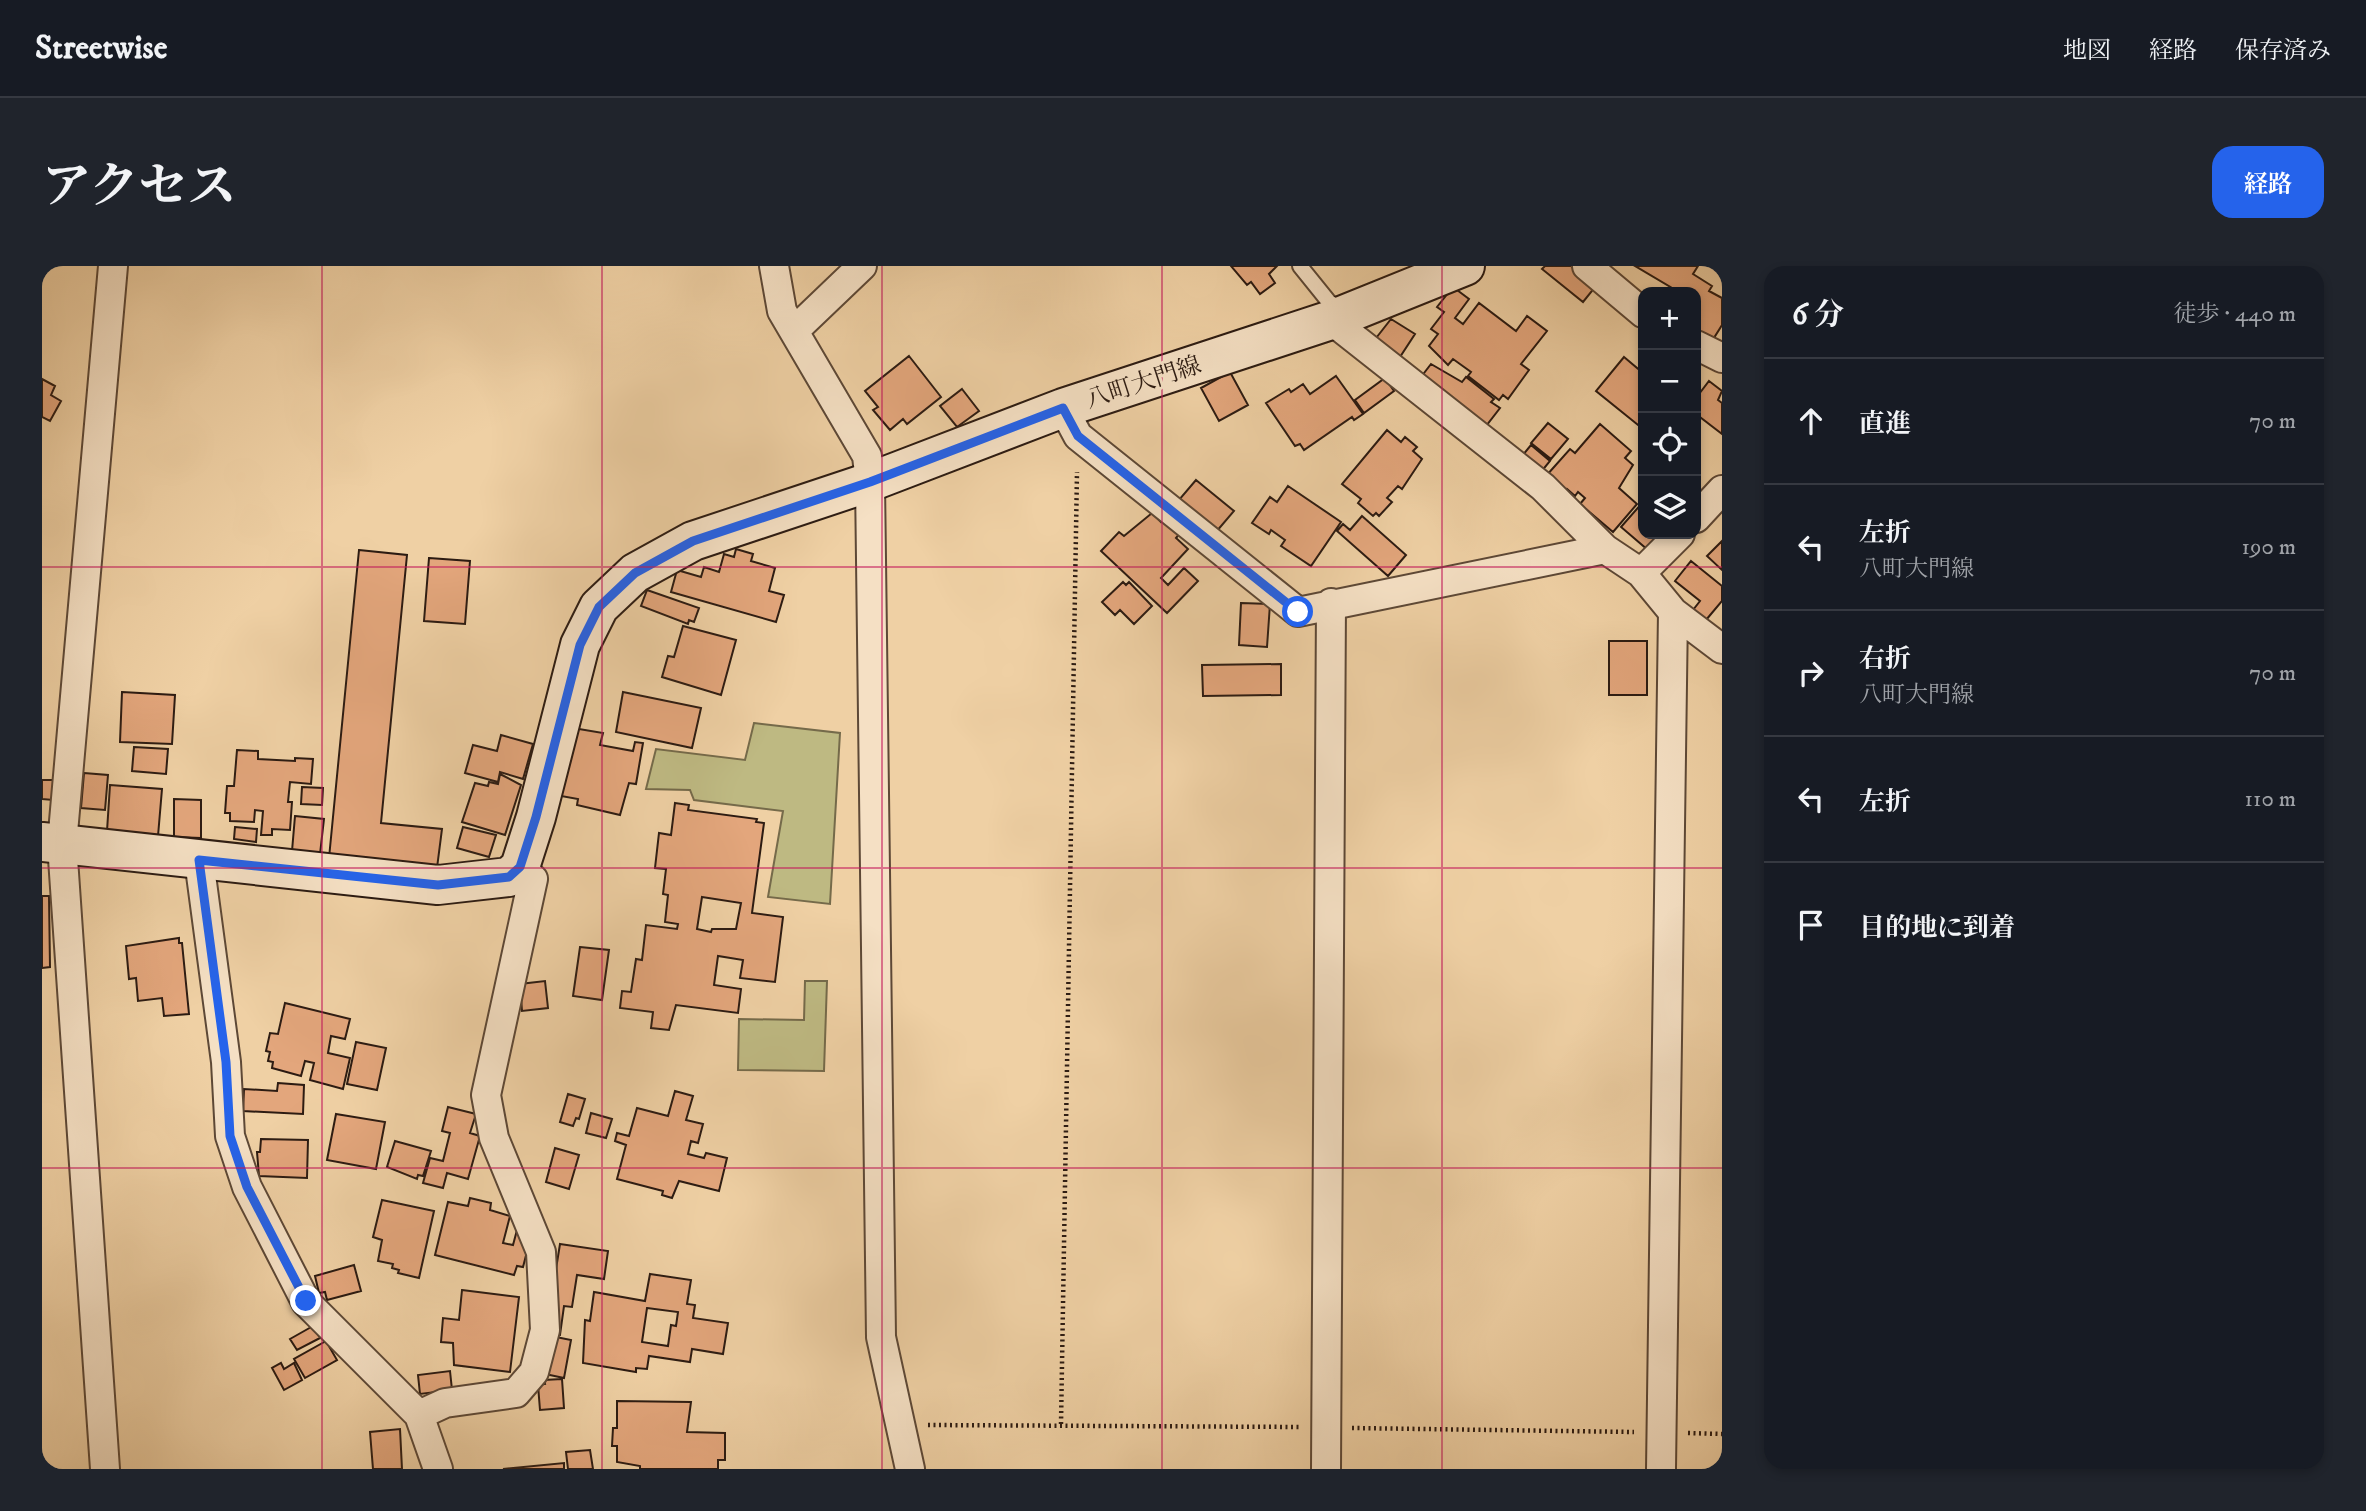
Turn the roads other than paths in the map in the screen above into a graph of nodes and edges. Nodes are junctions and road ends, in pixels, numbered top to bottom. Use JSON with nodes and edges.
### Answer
{"nodes":[{"id":1,"x":113,"y":266,"type":"edge"},
{"id":2,"x":774,"y":266,"type":"edge"},
{"id":3,"x":862,"y":266,"type":"edge"},
{"id":4,"x":1300,"y":266,"type":"edge"},
{"id":5,"x":1465,"y":266,"type":"edge"},
{"id":6,"x":1587,"y":266,"type":"edge"},
{"id":7,"x":1638,"y":309,"type":"edge"},
{"id":8,"x":1339,"y":317,"type":"junction"},
{"id":9,"x":794,"y":331,"type":"junction"},
{"id":10,"x":1701,"y":348,"type":"edge"},
{"id":11,"x":1722,"y":358,"type":"edge"},
{"id":12,"x":1071,"y":422,"type":"junction"},
{"id":13,"x":870,"y":482,"type":"junction"},
{"id":14,"x":1722,"y":490,"type":"edge"},
{"id":15,"x":1701,"y":513,"type":"edge"},
{"id":16,"x":1675,"y":539,"type":"edge"},
{"id":17,"x":1605,"y":548,"type":"junction"},
{"id":18,"x":1641,"y":573,"type":"junction"},
{"id":19,"x":1331,"y":603,"type":"junction"},
{"id":20,"x":1673,"y":612,"type":"junction"},
{"id":21,"x":1722,"y":649,"type":"edge"},
{"id":22,"x":52,"y":843,"type":"edge"},
{"id":23,"x":199,"y":860,"type":"junction"},
{"id":24,"x":520,"y":867,"type":"junction"},
{"id":25,"x":419,"y":1415,"type":"junction"},
{"id":26,"x":105,"y":1469,"type":"edge"},
{"id":27,"x":438,"y":1469,"type":"edge"},
{"id":28,"x":910,"y":1469,"type":"edge"},
{"id":29,"x":1326,"y":1469,"type":"edge"},
{"id":30,"x":1661,"y":1469,"type":"edge"}],
"edges":[{"from":1,"to":22,"type":"street"},
{"from":2,"to":9,"type":"street"},
{"from":3,"to":9,"type":"street"},
{"from":4,"to":8,"type":"lane"},
{"from":5,"to":8,"type":"main road","name":"八町大門線"},
{"from":6,"to":7,"type":"street"},
{"from":8,"to":12,"type":"main road","name":"八町大門線"},
{"from":8,"to":17,"type":"street"},
{"from":9,"to":13,"type":"street"},
{"from":10,"to":11,"type":"street"},
{"from":12,"to":13,"type":"main road","name":"八町大門線"},
{"from":12,"to":19,"type":"street"},
{"from":13,"to":24,"type":"main road","name":"八町大門線"},
{"from":13,"to":28,"type":"street"},
{"from":14,"to":15,"type":"street"},
{"from":16,"to":18,"type":"street"},
{"from":17,"to":18,"type":"street"},
{"from":17,"to":19,"type":"street"},
{"from":18,"to":20,"type":"street"},
{"from":19,"to":29,"type":"street"},
{"from":20,"to":21,"type":"street"},
{"from":20,"to":30,"type":"street"},
{"from":22,"to":23,"type":"main road"},
{"from":22,"to":26,"type":"street"},
{"from":23,"to":24,"type":"main road"},
{"from":23,"to":25,"type":"street"},
{"from":24,"to":25,"type":"street"},
{"from":25,"to":27,"type":"street"}]}
